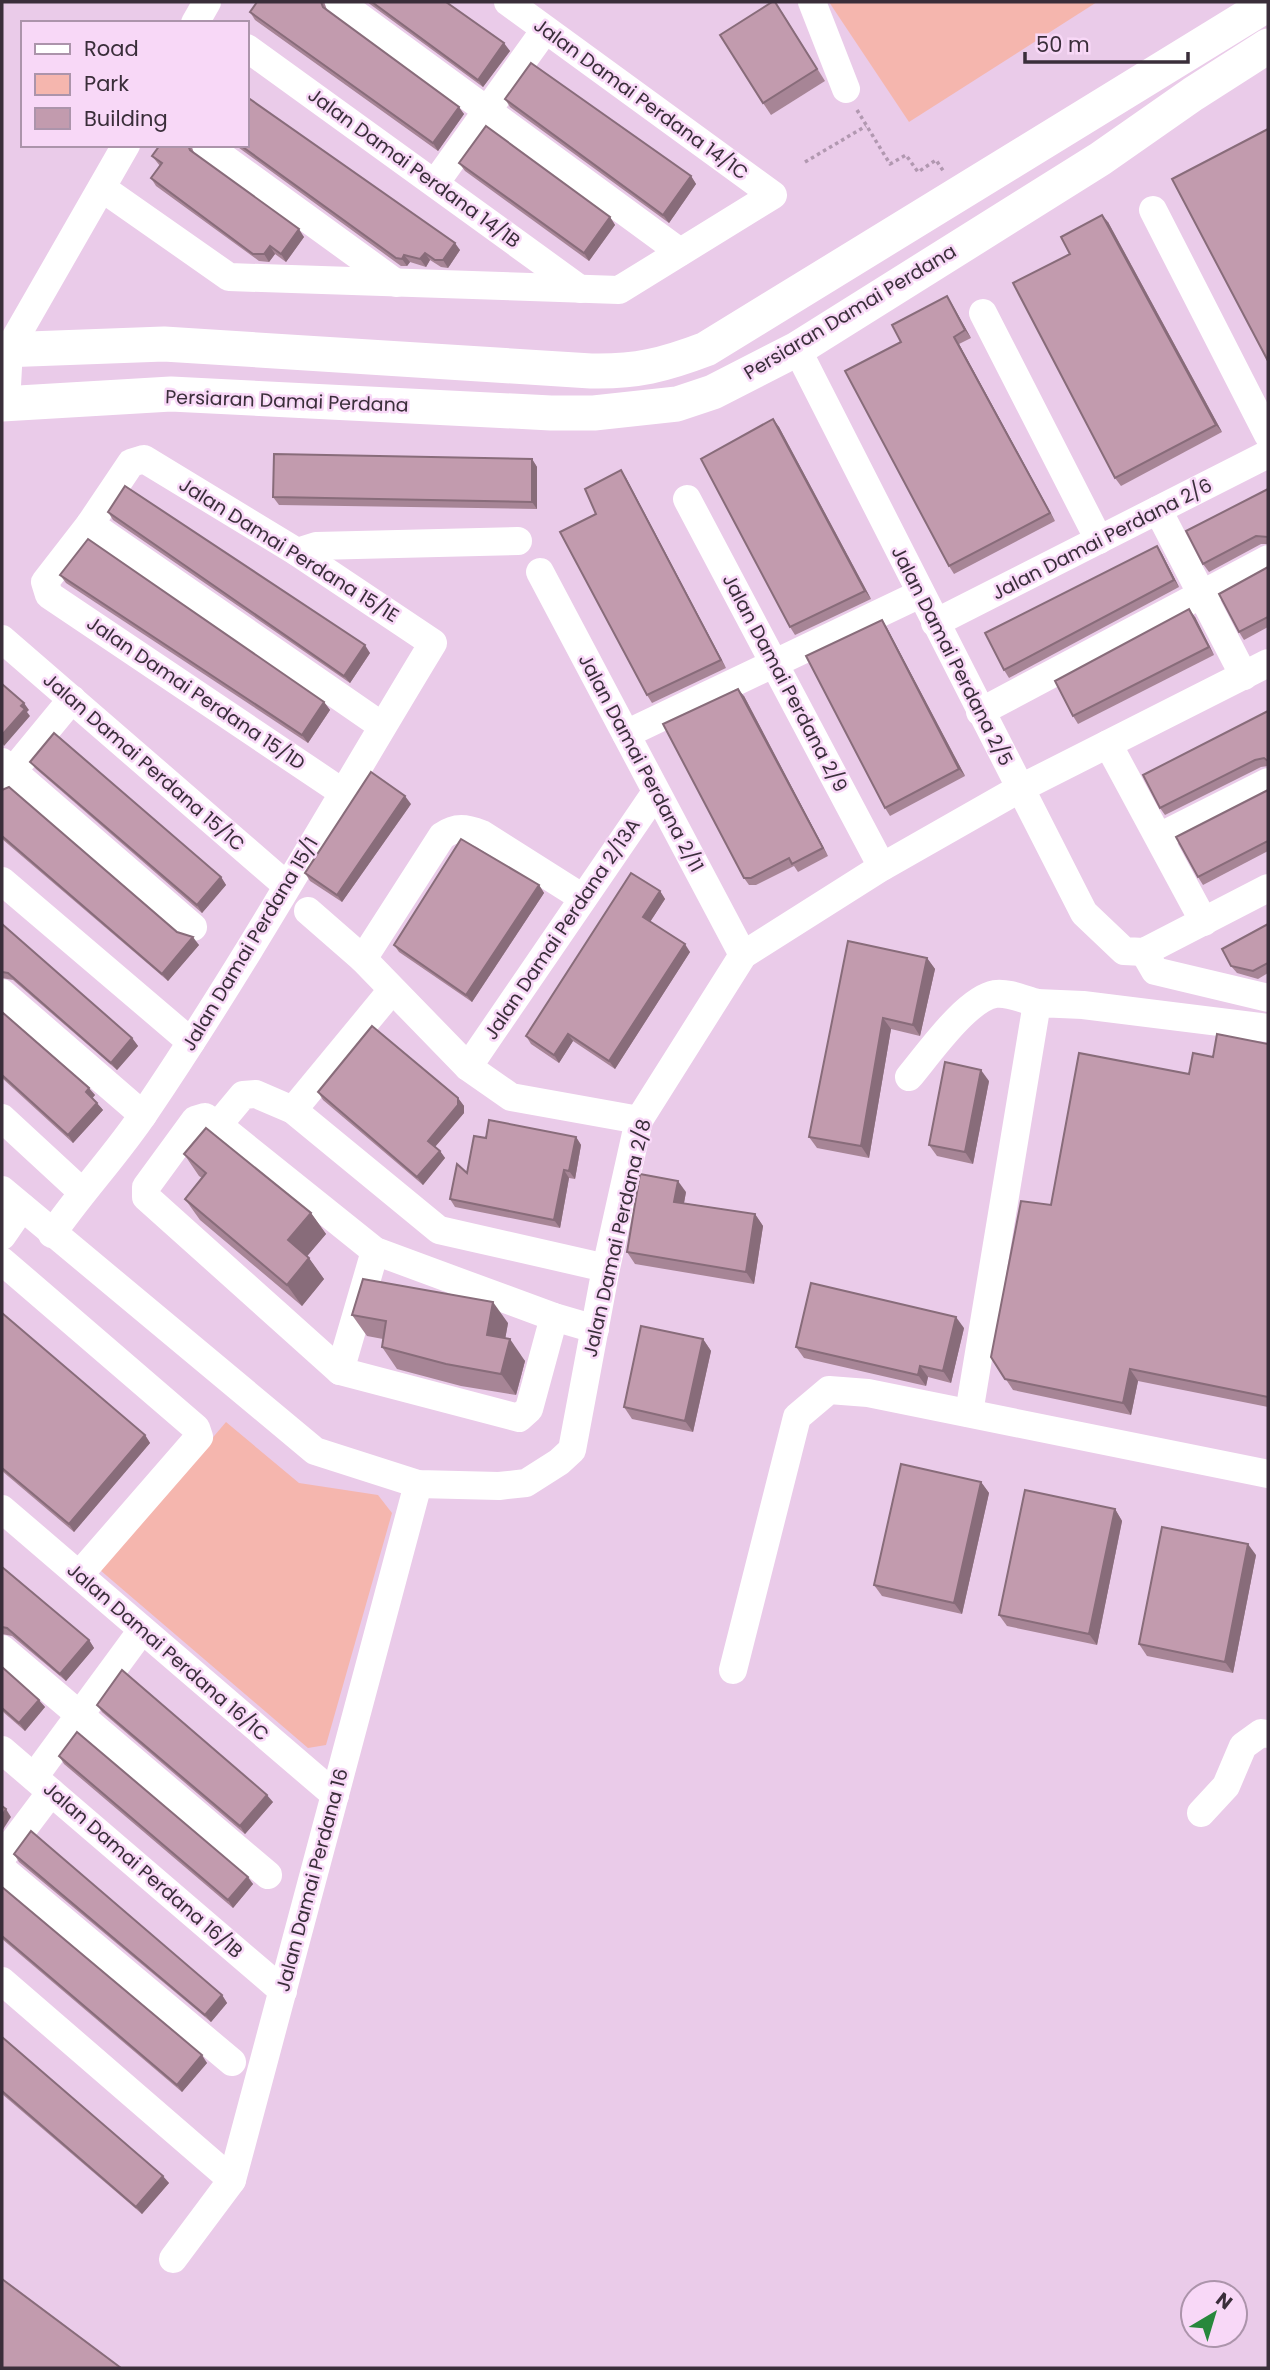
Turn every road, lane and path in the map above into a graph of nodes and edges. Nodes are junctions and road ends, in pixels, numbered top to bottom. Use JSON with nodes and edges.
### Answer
{"nodes":[{"id":1,"x":339,"y":2,"type":"edge"},
{"id":2,"x":508,"y":2,"type":"edge"},
{"id":3,"x":813,"y":2,"type":"edge"},
{"id":4,"x":1268,"y":4,"type":"edge"},
{"id":5,"x":545,"y":30,"type":"junction"},
{"id":6,"x":1268,"y":46,"type":"edge"},
{"id":7,"x":248,"y":49,"type":"edge"},
{"id":8,"x":846,"y":89,"type":"dead end"},
{"id":9,"x":487,"y":111,"type":"junction"},
{"id":10,"x":125,"y":147,"type":"edge"},
{"id":11,"x":209,"y":147,"type":"edge"},
{"id":12,"x":936,"y":160,"type":"dead end"},
{"id":13,"x":805,"y":162,"type":"dead end"},
{"id":14,"x":436,"y":182,"type":"junction"},
{"id":15,"x":102,"y":188,"type":"junction"},
{"id":16,"x":1153,"y":210,"type":"dead end"},
{"id":17,"x":680,"y":252,"type":"junction"},
{"id":18,"x":396,"y":283,"type":"junction"},
{"id":19,"x":580,"y":289,"type":"junction"},
{"id":20,"x":983,"y":313,"type":"dead end"},
{"id":21,"x":797,"y":349,"type":"junction"},
{"id":22,"x":5,"y":350,"type":"edge"},
{"id":23,"x":565,"y":369,"type":"junction"},
{"id":24,"x":4,"y":404,"type":"edge"},
{"id":25,"x":551,"y":413,"type":"junction"},
{"id":26,"x":1268,"y":435,"type":"edge"},
{"id":27,"x":1268,"y":454,"type":"edge"},
{"id":28,"x":687,"y":499,"type":"dead end"},
{"id":29,"x":1158,"y":510,"type":"junction"},
{"id":30,"x":90,"y":524,"type":"junction"},
{"id":31,"x":1099,"y":540,"type":"junction"},
{"id":32,"x":518,"y":541,"type":"dead end"},
{"id":33,"x":297,"y":552,"type":"junction"},
{"id":34,"x":1268,"y":559,"type":"edge"},
{"id":35,"x":540,"y":572,"type":"dead end"},
{"id":36,"x":1203,"y":593,"type":"junction"},
{"id":37,"x":920,"y":594,"type":"junction"},
{"id":38,"x":935,"y":623,"type":"junction"},
{"id":39,"x":2,"y":639,"type":"edge"},
{"id":40,"x":433,"y":643,"type":"joint"},
{"id":41,"x":774,"y":664,"type":"junction"},
{"id":42,"x":1256,"y":669,"type":"edge"},
{"id":43,"x":72,"y":699,"type":"junction"},
{"id":44,"x":980,"y":712,"type":"junction"},
{"id":45,"x":382,"y":726,"type":"junction"},
{"id":46,"x":626,"y":734,"type":"junction"},
{"id":47,"x":1108,"y":744,"type":"junction"},
{"id":48,"x":5,"y":772,"type":"edge"},
{"id":49,"x":1268,"y":782,"type":"edge"},
{"id":50,"x":1019,"y":789,"type":"junction"},
{"id":51,"x":342,"y":792,"type":"junction"},
{"id":52,"x":656,"y":792,"type":"junction"},
{"id":53,"x":1159,"y":837,"type":"junction"},
{"id":54,"x":882,"y":867,"type":"junction"},
{"id":55,"x":2,"y":881,"type":"edge"},
{"id":56,"x":286,"y":885,"type":"junction"},
{"id":57,"x":1268,"y":888,"type":"edge"},
{"id":58,"x":583,"y":898,"type":"junction"},
{"id":59,"x":308,"y":911,"type":"dead end"},
{"id":60,"x":1204,"y":922,"type":"junction"},
{"id":61,"x":193,"y":927,"type":"dead end"},
{"id":62,"x":1134,"y":951,"type":"junction"},
{"id":63,"x":743,"y":955,"type":"junction"},
{"id":64,"x":363,"y":959,"type":"junction"},
{"id":65,"x":392,"y":990,"type":"junction"},
{"id":66,"x":2,"y":993,"type":"edge"},
{"id":67,"x":1268,"y":998,"type":"edge"},
{"id":68,"x":1037,"y":1003,"type":"junction"},
{"id":69,"x":1268,"y":1028,"type":"edge"},
{"id":70,"x":191,"y":1042,"type":"junction"},
{"id":71,"x":468,"y":1067,"type":"junction"},
{"id":72,"x":909,"y":1077,"type":"dead end"},
{"id":73,"x":293,"y":1110,"type":"junction"},
{"id":74,"x":143,"y":1115,"type":"junction"},
{"id":75,"x":2,"y":1118,"type":"edge"},
{"id":76,"x":639,"y":1120,"type":"junction"},
{"id":77,"x":218,"y":1125,"type":"junction"},
{"id":78,"x":81,"y":1191,"type":"junction"},
{"id":79,"x":12,"y":1199,"type":"edge"},
{"id":80,"x":52,"y":1234,"type":"junction"},
{"id":81,"x":2,"y":1236,"type":"edge"},
{"id":82,"x":374,"y":1251,"type":"junction"},
{"id":83,"x":2,"y":1261,"type":"edge"},
{"id":84,"x":606,"y":1269,"type":"junction"},
{"id":85,"x":554,"y":1317,"type":"junction"},
{"id":86,"x":595,"y":1329,"type":"junction"},
{"id":87,"x":340,"y":1371,"type":"junction"},
{"id":88,"x":969,"y":1413,"type":"junction"},
{"id":89,"x":1268,"y":1475,"type":"edge"},
{"id":90,"x":418,"y":1484,"type":"junction"},
{"id":91,"x":2,"y":1509,"type":"edge"},
{"id":92,"x":79,"y":1575,"type":"junction"},
{"id":93,"x":142,"y":1630,"type":"junction"},
{"id":94,"x":2,"y":1649,"type":"edge"},
{"id":95,"x":733,"y":1670,"type":"dead end"},
{"id":96,"x":80,"y":1715,"type":"junction"},
{"id":97,"x":1268,"y":1734,"type":"edge"},
{"id":98,"x":2,"y":1750,"type":"edge"},
{"id":99,"x":42,"y":1784,"type":"junction"},
{"id":100,"x":335,"y":1795,"type":"junction"},
{"id":101,"x":1201,"y":1814,"type":"dead end"},
{"id":102,"x":2,"y":1857,"type":"edge"},
{"id":103,"x":2,"y":1869,"type":"edge"},
{"id":104,"x":268,"y":1875,"type":"dead end"},
{"id":105,"x":2,"y":1981,"type":"edge"},
{"id":106,"x":283,"y":1991,"type":"junction"},
{"id":107,"x":233,"y":2062,"type":"dead end"},
{"id":108,"x":232,"y":2180,"type":"junction"},
{"id":109,"x":173,"y":2259,"type":"dead end"}],
"edges":[{"from":1,"to":9,"type":"street"},
{"from":2,"to":5,"type":"street","name":"Jalan Damai Perdana 14/1C"},
{"from":3,"to":8,"type":"street"},
{"from":4,"to":23,"type":"main road"},
{"from":5,"to":9,"type":"street"},
{"from":5,"to":17,"type":"street","name":"Jalan Damai Perdana 14/1C"},
{"from":6,"to":21,"type":"main road","name":"Persiaran Damai Perdana"},
{"from":7,"to":14,"type":"street","name":"Jalan Damai Perdana 14/1B"},
{"from":9,"to":14,"type":"street"},
{"from":9,"to":17,"type":"street"},
{"from":10,"to":15,"type":"street"},
{"from":11,"to":18,"type":"street"},
{"from":12,"to":13,"type":"path"},
{"from":14,"to":19,"type":"street","name":"Jalan Damai Perdana 14/1B"},
{"from":15,"to":18,"type":"street"},
{"from":15,"to":22,"type":"street"},
{"from":16,"to":26,"type":"street"},
{"from":17,"to":19,"type":"street"},
{"from":18,"to":19,"type":"street"},
{"from":20,"to":31,"type":"street"},
{"from":21,"to":25,"type":"main road","name":"Persiaran Damai Perdana"},
{"from":21,"to":37,"type":"street","name":"Jalan Damai Perdana 2/5"},
{"from":22,"to":23,"type":"main road"},
{"from":22,"to":24,"type":"street"},
{"from":23,"to":25,"type":"main road"},
{"from":24,"to":25,"type":"main road","name":"Persiaran Damai Perdana"},
{"from":27,"to":29,"type":"street","name":"Jalan Damai Perdana 2/6"},
{"from":28,"to":41,"type":"street","name":"Jalan Damai Perdana 2/9"},
{"from":29,"to":31,"type":"street","name":"Jalan Damai Perdana 2/6"},
{"from":29,"to":36,"type":"street"},
{"from":30,"to":33,"type":"street","name":"Jalan Damai Perdana 15/1E"},
{"from":30,"to":45,"type":"street"},
{"from":30,"to":51,"type":"street","name":"Jalan Damai Perdana 15/1D"},
{"from":31,"to":38,"type":"street","name":"Jalan Damai Perdana 2/6"},
{"from":32,"to":33,"type":"street"},
{"from":33,"to":40,"type":"street","name":"Jalan Damai Perdana 15/1E"},
{"from":34,"to":36,"type":"street"},
{"from":35,"to":46,"type":"street","name":"Jalan Damai Perdana 2/11"},
{"from":36,"to":42,"type":"street"},
{"from":36,"to":44,"type":"street"},
{"from":37,"to":38,"type":"street","name":"Jalan Damai Perdana 2/5"},
{"from":37,"to":41,"type":"street"},
{"from":38,"to":44,"type":"street","name":"Jalan Damai Perdana 2/5"},
{"from":39,"to":43,"type":"street","name":"Jalan Damai Perdana 15/1C"},
{"from":40,"to":45,"type":"street","name":"Jalan Damai Perdana 15/1"},
{"from":41,"to":46,"type":"street"},
{"from":41,"to":54,"type":"street","name":"Jalan Damai Perdana 2/9"},
{"from":42,"to":47,"type":"street","name":"Jalan Damai Perdana 2/8"},
{"from":43,"to":48,"type":"street"},
{"from":43,"to":56,"type":"street","name":"Jalan Damai Perdana 15/1C"},
{"from":44,"to":50,"type":"street","name":"Jalan Damai Perdana 2/5"},
{"from":45,"to":51,"type":"street","name":"Jalan Damai Perdana 15/1"},
{"from":46,"to":52,"type":"street","name":"Jalan Damai Perdana 2/11"},
{"from":47,"to":50,"type":"street","name":"Jalan Damai Perdana 2/8"},
{"from":47,"to":53,"type":"street"},
{"from":48,"to":61,"type":"street"},
{"from":49,"to":53,"type":"street"},
{"from":50,"to":54,"type":"street","name":"Jalan Damai Perdana 2/8"},
{"from":50,"to":62,"type":"street","name":"Jalan Damai Perdana 2/5"},
{"from":51,"to":56,"type":"street","name":"Jalan Damai Perdana 15/1"},
{"from":52,"to":58,"type":"street","name":"Jalan Damai Perdana 2/13A"},
{"from":52,"to":63,"type":"street","name":"Jalan Damai Perdana 2/11"},
{"from":53,"to":60,"type":"street"},
{"from":54,"to":63,"type":"street","name":"Jalan Damai Perdana 2/8"},
{"from":55,"to":70,"type":"street"},
{"from":56,"to":70,"type":"street","name":"Jalan Damai Perdana 15/1"},
{"from":57,"to":60,"type":"street"},
{"from":58,"to":64,"type":"street"},
{"from":58,"to":71,"type":"street","name":"Jalan Damai Perdana 2/13A"},
{"from":59,"to":64,"type":"street"},
{"from":60,"to":62,"type":"street"},
{"from":62,"to":67,"type":"street","name":"Jalan Damai Perdana 2/5"},
{"from":63,"to":76,"type":"street","name":"Jalan Damai Perdana 2/8"},
{"from":64,"to":65,"type":"street"},
{"from":65,"to":71,"type":"street"},
{"from":65,"to":73,"type":"street"},
{"from":66,"to":74,"type":"street"},
{"from":68,"to":69,"type":"street"},
{"from":68,"to":72,"type":"street"},
{"from":68,"to":88,"type":"street"},
{"from":70,"to":74,"type":"street","name":"Jalan Damai Perdana 15/1"},
{"from":71,"to":76,"type":"street"},
{"from":73,"to":77,"type":"street"},
{"from":73,"to":84,"type":"street"},
{"from":74,"to":78,"type":"street","name":"Jalan Damai Perdana 15/1"},
{"from":75,"to":78,"type":"street"},
{"from":76,"to":84,"type":"street","name":"Jalan Damai Perdana 2/8"},
{"from":77,"to":82,"type":"street"},
{"from":77,"to":87,"type":"street"},
{"from":78,"to":80,"type":"street","name":"Jalan Damai Perdana 15/1"},
{"from":79,"to":80,"type":"street"},
{"from":79,"to":81,"type":"street"},
{"from":80,"to":90,"type":"street"},
{"from":82,"to":85,"type":"street"},
{"from":82,"to":87,"type":"street"},
{"from":83,"to":92,"type":"street"},
{"from":84,"to":86,"type":"street","name":"Jalan Damai Perdana 2/8"},
{"from":85,"to":86,"type":"street"},
{"from":85,"to":87,"type":"street"},
{"from":86,"to":90,"type":"street","name":"Jalan Damai Perdana 2/8"},
{"from":88,"to":89,"type":"street"},
{"from":88,"to":95,"type":"street"},
{"from":90,"to":100,"type":"street","name":"Jalan Damai Perdana 16"},
{"from":91,"to":92,"type":"street","name":"Jalan Damai Perdana 16/1C"},
{"from":92,"to":93,"type":"street","name":"Jalan Damai Perdana 16/1C"},
{"from":93,"to":96,"type":"street"},
{"from":93,"to":100,"type":"street","name":"Jalan Damai Perdana 16/1C"},
{"from":94,"to":96,"type":"street"},
{"from":96,"to":99,"type":"street"},
{"from":96,"to":104,"type":"street"},
{"from":97,"to":101,"type":"street"},
{"from":98,"to":99,"type":"street","name":"Jalan Damai Perdana 16/1B"},
{"from":99,"to":102,"type":"street"},
{"from":99,"to":106,"type":"street","name":"Jalan Damai Perdana 16/1B"},
{"from":100,"to":106,"type":"street","name":"Jalan Damai Perdana 16"},
{"from":103,"to":107,"type":"street"},
{"from":105,"to":108,"type":"street"},
{"from":106,"to":108,"type":"street","name":"Jalan Damai Perdana 16"},
{"from":108,"to":109,"type":"street","name":"Jalan Damai Perdana 16"}]}
